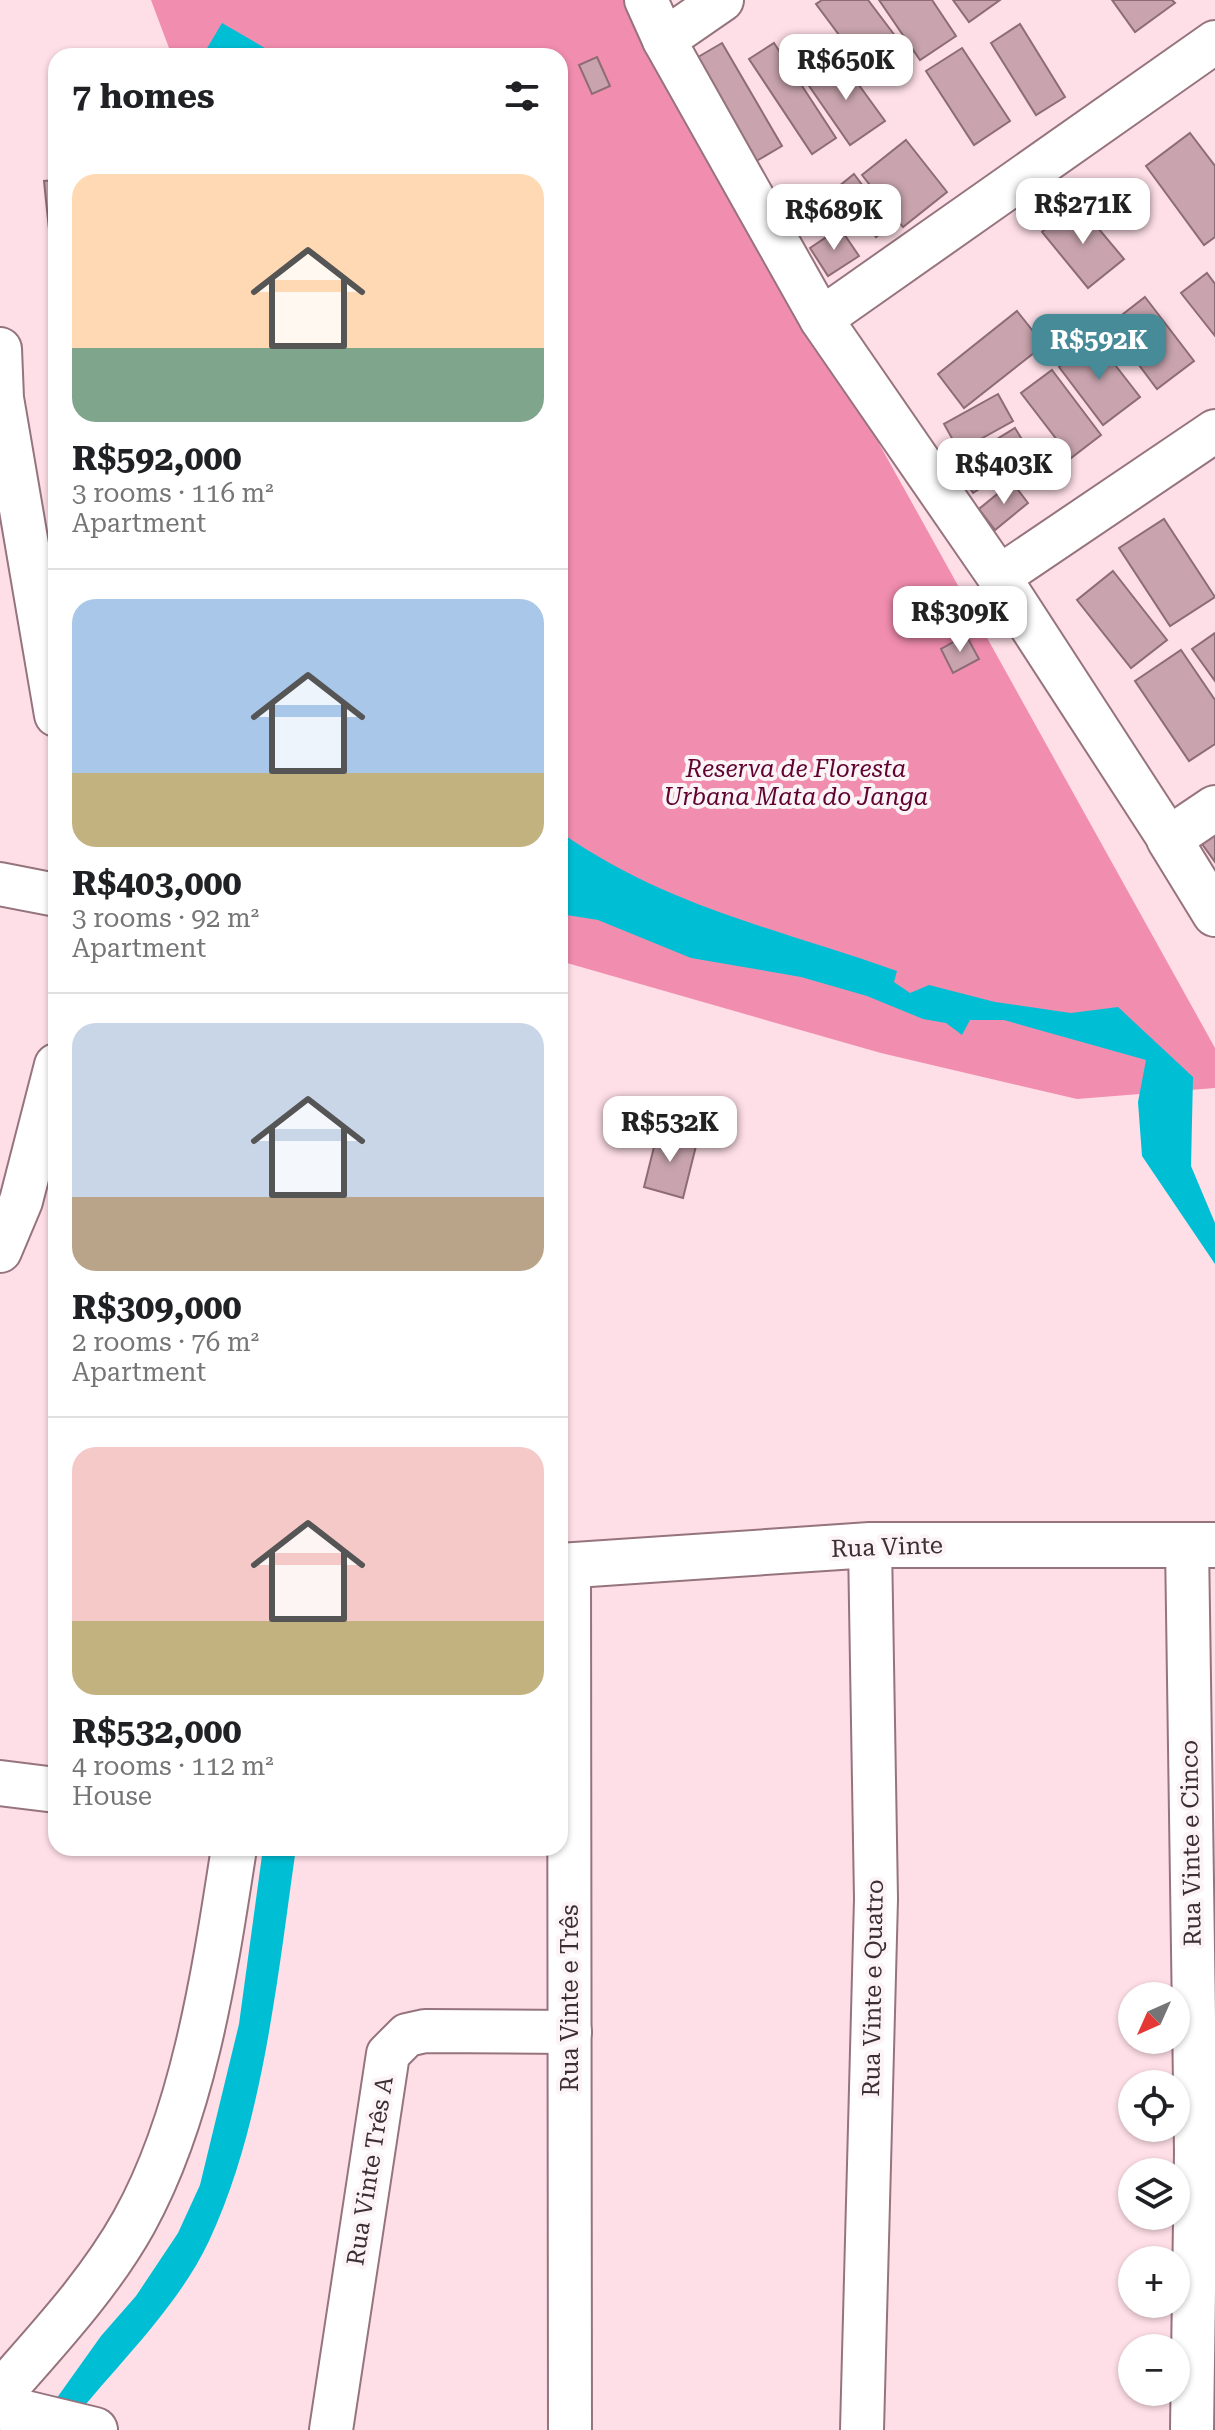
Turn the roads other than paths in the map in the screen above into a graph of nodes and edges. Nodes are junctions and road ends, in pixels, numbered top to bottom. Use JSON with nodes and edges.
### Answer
{"nodes":[{"id":1,"x":646,"y":0,"type":"edge"},
{"id":2,"x":722,"y":0,"type":"edge"},
{"id":3,"x":664,"y":40,"type":"junction"},
{"id":4,"x":1215,"y":42,"type":"edge"},
{"id":5,"x":821,"y":319,"type":"junction"},
{"id":6,"x":0,"y":349,"type":"edge"},
{"id":7,"x":1215,"y":431,"type":"edge"},
{"id":8,"x":999,"y":577,"type":"junction"},
{"id":9,"x":48,"y":668,"type":"edge"},
{"id":10,"x":1215,"y":808,"type":"edge"},
{"id":11,"x":1169,"y":839,"type":"junction"},
{"id":12,"x":0,"y":884,"type":"edge"},
{"id":13,"x":48,"y":893,"type":"edge"},
{"id":14,"x":1215,"y":914,"type":"edge"},
{"id":15,"x":48,"y":1096,"type":"edge"},
{"id":16,"x":0,"y":1251,"type":"edge"},
{"id":17,"x":870,"y":1545,"type":"junction"},
{"id":18,"x":1201,"y":1545,"type":"edge"},
{"id":19,"x":568,"y":1566,"type":"edge"},
{"id":20,"x":0,"y":1783,"type":"edge"},
{"id":21,"x":48,"y":1789,"type":"edge"},
{"id":22,"x":232,"y":1856,"type":"edge"},
{"id":23,"x":568,"y":1856,"type":"edge"},
{"id":24,"x":570,"y":2032,"type":"junction"},
{"id":25,"x":1205,"y":2152,"type":"edge"},
{"id":26,"x":1,"y":2403,"type":"edge"},
{"id":27,"x":88,"y":2428,"type":"edge"},
{"id":28,"x":331,"y":2430,"type":"edge"},
{"id":29,"x":570,"y":2430,"type":"edge"},
{"id":30,"x":862,"y":2430,"type":"edge"},
{"id":31,"x":1192,"y":2430,"type":"edge"}],
"edges":[{"from":1,"to":3,"type":"street"},
{"from":2,"to":3,"type":"street"},
{"from":3,"to":5,"type":"street"},
{"from":4,"to":5,"type":"street"},
{"from":5,"to":8,"type":"street"},
{"from":6,"to":9,"type":"street"},
{"from":7,"to":8,"type":"street"},
{"from":8,"to":11,"type":"street"},
{"from":10,"to":11,"type":"street"},
{"from":11,"to":14,"type":"street"},
{"from":12,"to":13,"type":"street"},
{"from":15,"to":16,"type":"street"},
{"from":17,"to":18,"type":"street","name":"Rua Vinte"},
{"from":17,"to":19,"type":"street","name":"Rua Vinte"},
{"from":17,"to":30,"type":"street","name":"Rua Vinte e Quatro"},
{"from":18,"to":25,"type":"street","name":"Rua Vinte e Cinco"},
{"from":20,"to":21,"type":"street"},
{"from":22,"to":26,"type":"street"},
{"from":23,"to":24,"type":"street","name":"Rua Vinte e Três"},
{"from":24,"to":28,"type":"street","name":"Rua Vinte Três A"},
{"from":24,"to":29,"type":"street","name":"Rua Vinte e Três"},
{"from":25,"to":31,"type":"street","name":"Rua Vinte e Cinco"},
{"from":26,"to":27,"type":"street"}]}
